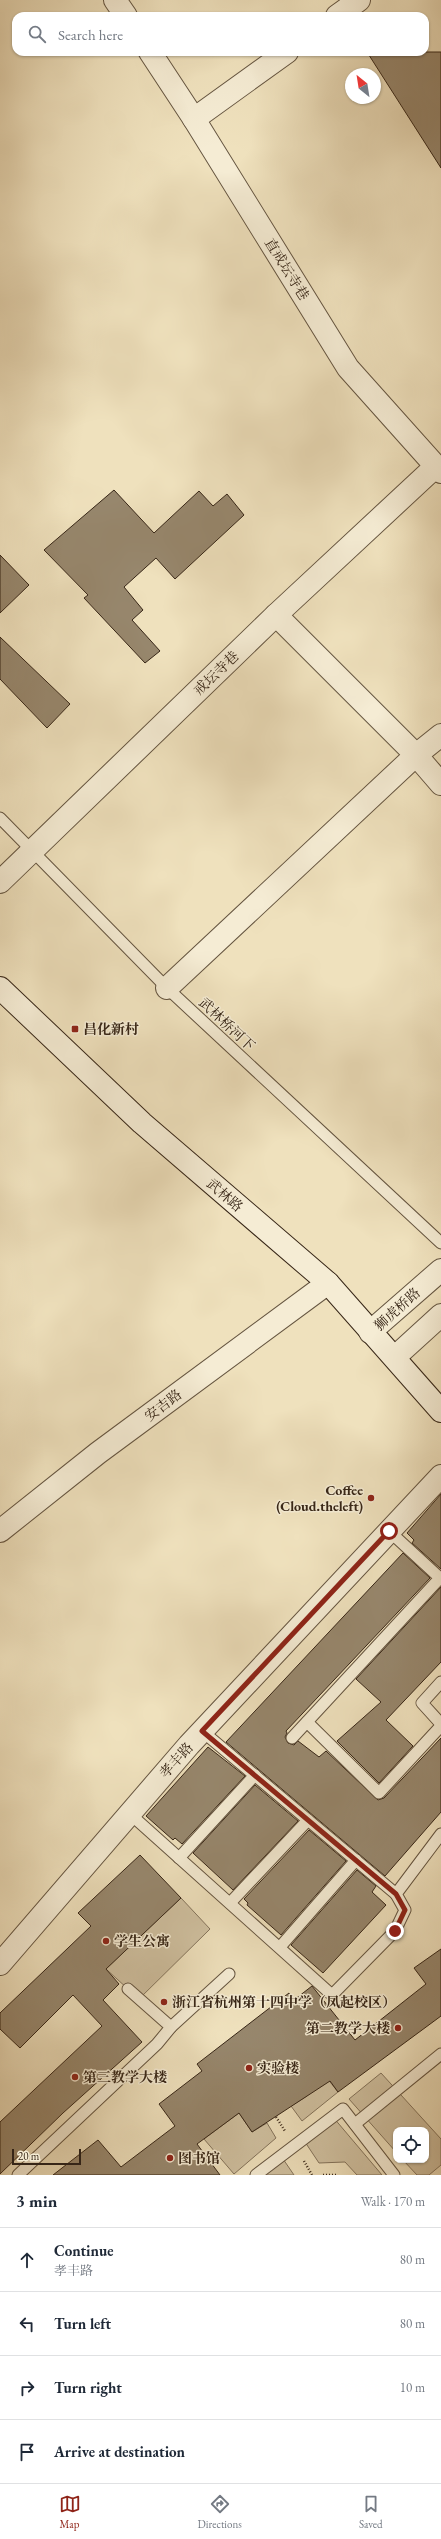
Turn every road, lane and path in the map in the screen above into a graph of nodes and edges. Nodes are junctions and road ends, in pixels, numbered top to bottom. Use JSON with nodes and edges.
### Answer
{"nodes":[{"id":1,"x":115,"y":0,"type":"edge"},
{"id":2,"x":359,"y":0,"type":"edge"},
{"id":3,"x":123,"y":12,"type":"edge"},
{"id":4,"x":342,"y":12,"type":"edge"},
{"id":5,"x":153,"y":56,"type":"edge"},
{"id":6,"x":281,"y":56,"type":"edge"},
{"id":7,"x":194,"y":119,"type":"junction"},
{"id":8,"x":438,"y":470,"type":"edge"},
{"id":9,"x":276,"y":615,"type":"junction"},
{"id":10,"x":441,"y":735,"type":"edge"},
{"id":11,"x":416,"y":755,"type":"junction"},
{"id":12,"x":441,"y":784,"type":"edge"},
{"id":13,"x":0,"y":818,"type":"edge"},
{"id":14,"x":32,"y":851,"type":"junction"},
{"id":15,"x":0,"y":882,"type":"edge"},
{"id":16,"x":0,"y":988,"type":"edge"},
{"id":17,"x":166,"y":988,"type":"junction"},
{"id":18,"x":441,"y":1243,"type":"edge"},
{"id":19,"x":441,"y":1270,"type":"edge"},
{"id":20,"x":328,"y":1283,"type":"junction"},
{"id":21,"x":441,"y":1315,"type":"edge"},
{"id":22,"x":370,"y":1332,"type":"junction"},
{"id":23,"x":395,"y":1357,"type":"junction"},
{"id":24,"x":441,"y":1411,"type":"edge"},
{"id":25,"x":441,"y":1476,"type":"edge"},
{"id":26,"x":0,"y":1531,"type":"edge"},
{"id":27,"x":389,"y":1531,"type":"junction"},
{"id":28,"x":441,"y":1682,"type":"edge"},
{"id":29,"x":308,"y":1722,"type":"junction"},
{"id":30,"x":441,"y":1725,"type":"edge"},
{"id":31,"x":202,"y":1731,"type":"junction"},
{"id":32,"x":292,"y":1738,"type":"dead end"},
{"id":33,"x":255,"y":1775,"type":"junction"},
{"id":34,"x":129,"y":1813,"type":"junction"},
{"id":35,"x":308,"y":1820,"type":"junction"},
{"id":36,"x":441,"y":1834,"type":"edge"},
{"id":37,"x":179,"y":1858,"type":"junction"},
{"id":38,"x":356,"y":1860,"type":"junction"},
{"id":39,"x":396,"y":1894,"type":"junction"},
{"id":40,"x":230,"y":1903,"type":"junction"},
{"id":41,"x":280,"y":1947,"type":"junction"},
{"id":42,"x":0,"y":1964,"type":"edge"},
{"id":43,"x":229,"y":1974,"type":"dead end"},
{"id":44,"x":128,"y":1989,"type":"dead end"},
{"id":45,"x":171,"y":2027,"type":"junction"},
{"id":46,"x":441,"y":2054,"type":"edge"},
{"id":47,"x":355,"y":2124,"type":"junction"},
{"id":48,"x":30,"y":2171,"type":"edge"},
{"id":49,"x":18,"y":2175,"type":"edge"},
{"id":50,"x":256,"y":2175,"type":"edge"},
{"id":51,"x":323,"y":2175,"type":"edge"},
{"id":52,"x":338,"y":2175,"type":"edge"},
{"id":53,"x":394,"y":2175,"type":"edge"}],
"edges":[{"from":1,"to":3,"type":"street"},
{"from":2,"to":4,"type":"street"},
{"from":5,"to":7,"type":"street","name":"直戒坛寺巷"},
{"from":6,"to":7,"type":"street"},
{"from":7,"to":8,"type":"street","name":"直戒坛寺巷"},
{"from":8,"to":9,"type":"street","name":"戒坛寺巷"},
{"from":9,"to":11,"type":"street"},
{"from":9,"to":14,"type":"street","name":"戒坛寺巷"},
{"from":10,"to":11,"type":"street"},
{"from":11,"to":12,"type":"street"},
{"from":11,"to":17,"type":"street"},
{"from":13,"to":14,"type":"lane","name":"武林桥河下"},
{"from":14,"to":15,"type":"street","name":"戒坛寺巷"},
{"from":14,"to":17,"type":"lane","name":"武林桥河下"},
{"from":16,"to":20,"type":"street","name":"武林路"},
{"from":17,"to":18,"type":"lane","name":"武林桥河下"},
{"from":19,"to":22,"type":"street","name":"狮虎桥路"},
{"from":20,"to":22,"type":"street","name":"武林路"},
{"from":20,"to":26,"type":"street","name":"安吉路"},
{"from":21,"to":23,"type":"street"},
{"from":22,"to":23,"type":"street","name":"武林路"},
{"from":23,"to":24,"type":"street","name":"武林路"},
{"from":25,"to":27,"type":"street","name":"孝丰路"},
{"from":27,"to":29,"type":"lane"},
{"from":27,"to":31,"type":"street","name":"孝丰路"},
{"from":28,"to":30,"type":"lane"},
{"from":29,"to":30,"type":"lane"},
{"from":29,"to":32,"type":"lane"},
{"from":31,"to":33,"type":"lane"},
{"from":31,"to":34,"type":"street","name":"孝丰路"},
{"from":33,"to":35,"type":"lane"},
{"from":33,"to":37,"type":"lane"},
{"from":34,"to":37,"type":"lane"},
{"from":34,"to":42,"type":"street","name":"孝丰路"},
{"from":35,"to":38,"type":"lane"},
{"from":35,"to":40,"type":"lane"},
{"from":36,"to":39,"type":"lane"},
{"from":37,"to":40,"type":"lane"},
{"from":38,"to":39,"type":"lane"},
{"from":38,"to":41,"type":"lane"},
{"from":39,"to":41,"type":"lane"},
{"from":40,"to":41,"type":"lane"},
{"from":43,"to":45,"type":"lane"},
{"from":44,"to":45,"type":"lane"},
{"from":45,"to":48,"type":"lane"},
{"from":46,"to":47,"type":"lane"},
{"from":47,"to":50,"type":"lane"},
{"from":47,"to":53,"type":"lane"},
{"from":48,"to":49,"type":"lane"},
{"from":51,"to":52,"type":"path"}]}
